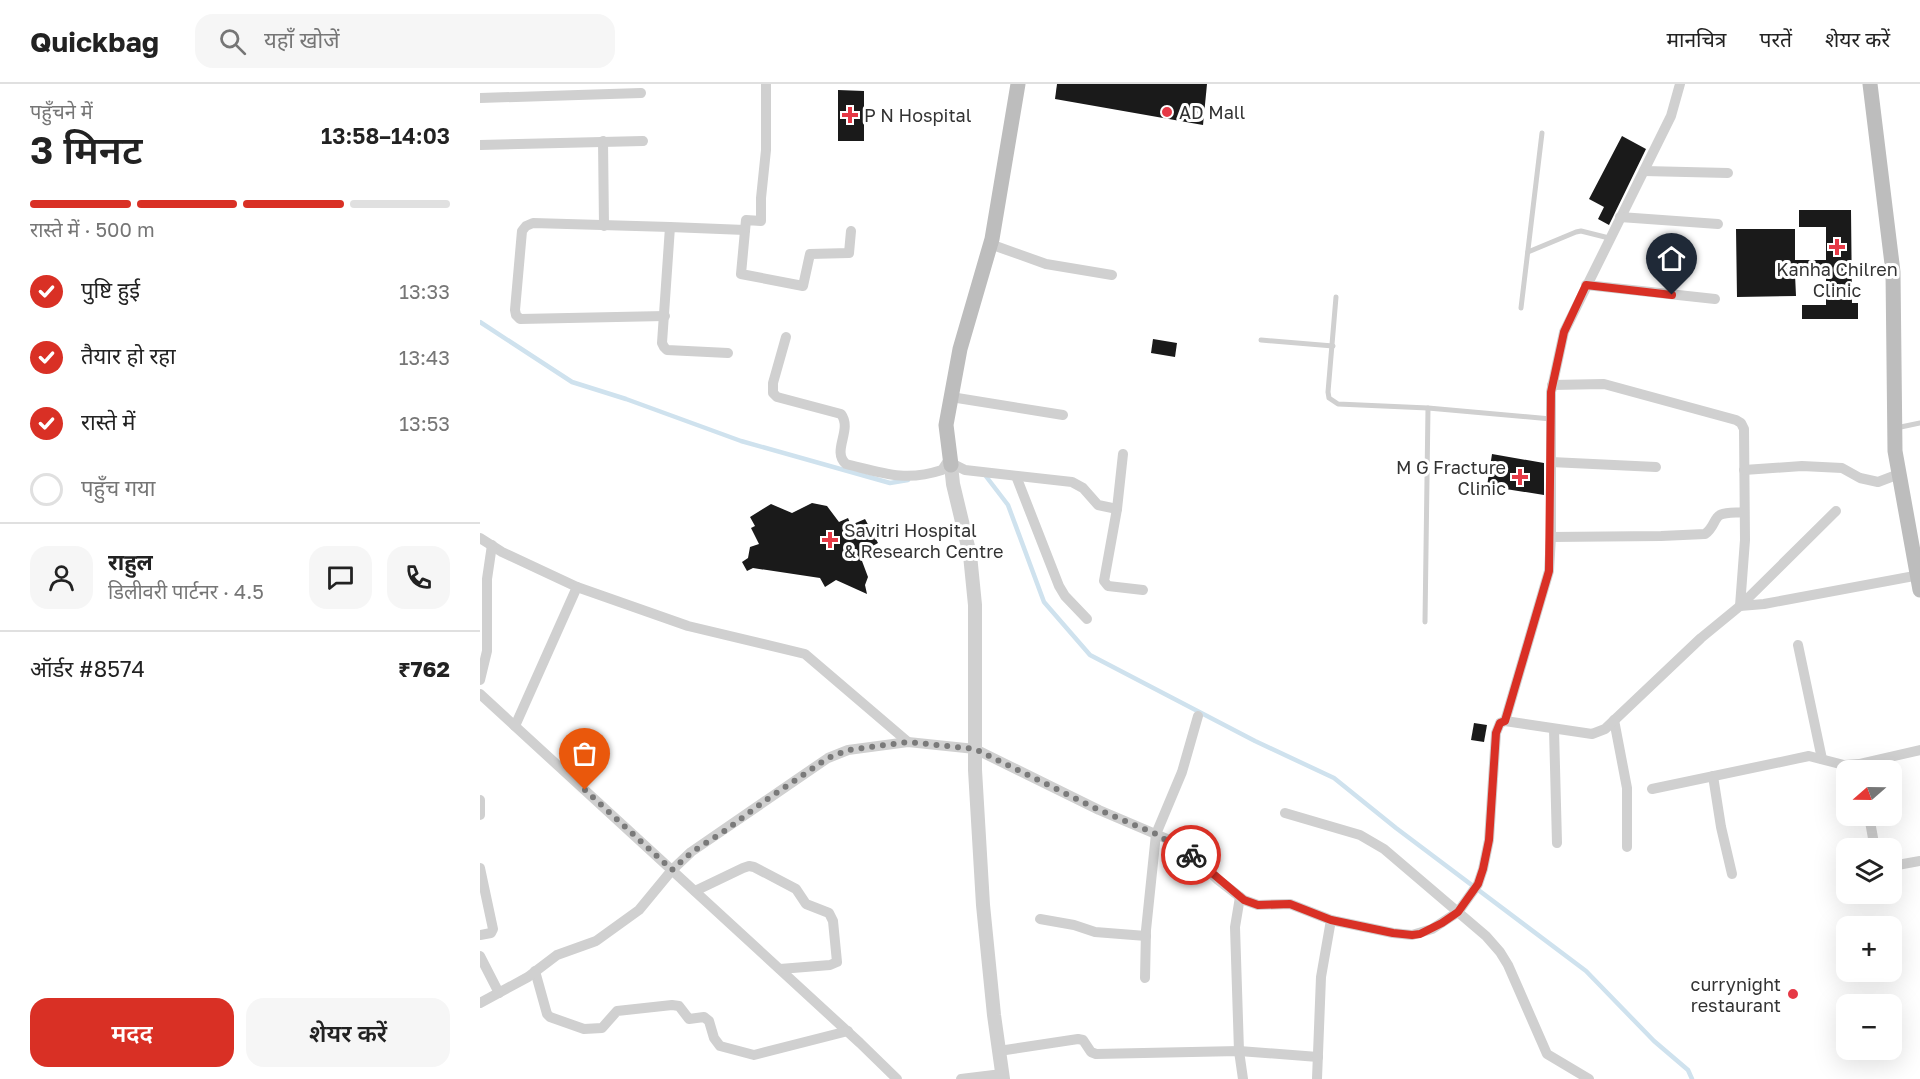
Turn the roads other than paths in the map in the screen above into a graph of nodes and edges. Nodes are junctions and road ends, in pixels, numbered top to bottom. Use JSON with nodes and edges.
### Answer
{"nodes":[{"id":1,"x":766,"y":84,"type":"edge"},
{"id":2,"x":1018,"y":84,"type":"edge"},
{"id":3,"x":1680,"y":84,"type":"edge"},
{"id":4,"x":1870,"y":84,"type":"edge"},
{"id":5,"x":641,"y":93,"type":"dead end"},
{"id":6,"x":480,"y":98,"type":"edge"},
{"id":7,"x":1542,"y":133,"type":"dead end"},
{"id":8,"x":603,"y":141,"type":"junction"},
{"id":9,"x":642,"y":141,"type":"dead end"},
{"id":10,"x":480,"y":145,"type":"edge"},
{"id":11,"x":1644,"y":171,"type":"junction"},
{"id":12,"x":1728,"y":173,"type":"dead end"},
{"id":13,"x":1620,"y":217,"type":"junction"},
{"id":14,"x":1718,"y":224,"type":"dead end"},
{"id":15,"x":604,"y":226,"type":"junction"},
{"id":16,"x":670,"y":227,"type":"junction"},
{"id":17,"x":745,"y":230,"type":"junction"},
{"id":18,"x":851,"y":231,"type":"dead end"},
{"id":19,"x":1610,"y":238,"type":"junction"},
{"id":20,"x":990,"y":244,"type":"junction"},
{"id":21,"x":1528,"y":252,"type":"junction"},
{"id":22,"x":1112,"y":275,"type":"dead end"},
{"id":23,"x":1586,"y":285,"type":"junction"},
{"id":24,"x":1336,"y":297,"type":"dead end"},
{"id":25,"x":1715,"y":299,"type":"dead end"},
{"id":26,"x":1521,"y":308,"type":"dead end"},
{"id":27,"x":665,"y":316,"type":"junction"},
{"id":28,"x":786,"y":337,"type":"dead end"},
{"id":29,"x":1261,"y":340,"type":"dead end"},
{"id":30,"x":1333,"y":346,"type":"junction"},
{"id":31,"x":728,"y":353,"type":"dead end"},
{"id":32,"x":1552,"y":385,"type":"junction"},
{"id":33,"x":951,"y":397,"type":"junction"},
{"id":34,"x":1428,"y":408,"type":"junction"},
{"id":35,"x":1063,"y":415,"type":"dead end"},
{"id":36,"x":1551,"y":419,"type":"junction"},
{"id":37,"x":1920,"y":423,"type":"edge"},
{"id":38,"x":1895,"y":428,"type":"junction"},
{"id":39,"x":1123,"y":454,"type":"dead end"},
{"id":40,"x":1551,"y":462,"type":"junction"},
{"id":41,"x":951,"y":465,"type":"junction"},
{"id":42,"x":1656,"y":467,"type":"dead end"},
{"id":43,"x":1744,"y":470,"type":"junction"},
{"id":44,"x":1899,"y":474,"type":"junction"},
{"id":45,"x":1016,"y":476,"type":"junction"},
{"id":46,"x":1117,"y":509,"type":"junction"},
{"id":47,"x":1836,"y":511,"type":"dead end"},
{"id":48,"x":1744,"y":512,"type":"junction"},
{"id":49,"x":1551,"y":537,"type":"junction"},
{"id":50,"x":480,"y":538,"type":"edge"},
{"id":51,"x":492,"y":545,"type":"junction"},
{"id":52,"x":1919,"y":580,"type":"edge"},
{"id":53,"x":577,"y":587,"type":"junction"},
{"id":54,"x":1143,"y":590,"type":"dead end"},
{"id":55,"x":1740,"y":606,"type":"junction"},
{"id":56,"x":1087,"y":619,"type":"dead end"},
{"id":57,"x":1425,"y":622,"type":"dead end"},
{"id":58,"x":1798,"y":645,"type":"dead end"},
{"id":59,"x":480,"y":680,"type":"edge"},
{"id":60,"x":480,"y":694,"type":"edge"},
{"id":61,"x":1198,"y":716,"type":"dead end"},
{"id":62,"x":1614,"y":720,"type":"junction"},
{"id":63,"x":1505,"y":721,"type":"junction"},
{"id":64,"x":515,"y":726,"type":"junction"},
{"id":65,"x":1554,"y":729,"type":"junction"},
{"id":66,"x":908,"y":742,"type":"junction"},
{"id":67,"x":975,"y":749,"type":"junction"},
{"id":68,"x":1920,"y":750,"type":"edge"},
{"id":69,"x":1822,"y":759,"type":"junction"},
{"id":70,"x":1885,"y":760,"type":"edge"},
{"id":71,"x":1836,"y":763,"type":"edge"},
{"id":72,"x":1713,"y":776,"type":"junction"},
{"id":73,"x":1652,"y":789,"type":"dead end"},
{"id":74,"x":480,"y":800,"type":"edge"},
{"id":75,"x":1285,"y":813,"type":"dead end"},
{"id":76,"x":480,"y":815,"type":"edge"},
{"id":77,"x":1156,"y":834,"type":"junction"},
{"id":78,"x":1557,"y":843,"type":"dead end"},
{"id":79,"x":1627,"y":847,"type":"dead end"},
{"id":80,"x":1920,"y":861,"type":"edge"},
{"id":81,"x":1902,"y":864,"type":"edge"},
{"id":82,"x":480,"y":868,"type":"edge"},
{"id":83,"x":672,"y":870,"type":"junction"},
{"id":84,"x":1732,"y":874,"type":"dead end"},
{"id":85,"x":695,"y":891,"type":"junction"},
{"id":86,"x":1240,"y":897,"type":"junction"},
{"id":87,"x":1458,"y":912,"type":"junction"},
{"id":88,"x":1040,"y":919,"type":"dead end"},
{"id":89,"x":1331,"y":920,"type":"junction"},
{"id":90,"x":480,"y":935,"type":"edge"},
{"id":91,"x":1146,"y":936,"type":"junction"},
{"id":92,"x":480,"y":956,"type":"edge"},
{"id":93,"x":780,"y":969,"type":"junction"},
{"id":94,"x":535,"y":971,"type":"junction"},
{"id":95,"x":1144,"y":978,"type":"dead end"},
{"id":96,"x":500,"y":993,"type":"junction"},
{"id":97,"x":480,"y":1003,"type":"edge"},
{"id":98,"x":848,"y":1031,"type":"junction"},
{"id":99,"x":999,"y":1051,"type":"junction"},
{"id":100,"x":1239,"y":1051,"type":"junction"},
{"id":101,"x":1318,"y":1057,"type":"junction"},
{"id":102,"x":1003,"y":1077,"type":"edge"},
{"id":103,"x":897,"y":1079,"type":"edge"},
{"id":104,"x":961,"y":1079,"type":"edge"},
{"id":105,"x":1243,"y":1079,"type":"edge"},
{"id":106,"x":1317,"y":1079,"type":"edge"},
{"id":107,"x":1589,"y":1079,"type":"edge"}],
"edges":[{"from":1,"to":17,"type":"street"},
{"from":2,"to":20,"type":"main road"},
{"from":3,"to":11,"type":"street"},
{"from":4,"to":38,"type":"main road"},
{"from":5,"to":6,"type":"street"},
{"from":7,"to":21,"type":"lane"},
{"from":8,"to":9,"type":"street"},
{"from":8,"to":10,"type":"street"},
{"from":8,"to":15,"type":"street"},
{"from":11,"to":12,"type":"street"},
{"from":11,"to":13,"type":"street"},
{"from":13,"to":14,"type":"street"},
{"from":13,"to":19,"type":"street"},
{"from":15,"to":16,"type":"street"},
{"from":15,"to":27,"type":"street"},
{"from":16,"to":17,"type":"street"},
{"from":16,"to":27,"type":"street"},
{"from":17,"to":18,"type":"street"},
{"from":19,"to":21,"type":"lane"},
{"from":19,"to":23,"type":"street"},
{"from":20,"to":22,"type":"street"},
{"from":20,"to":33,"type":"main road"},
{"from":21,"to":26,"type":"lane"},
{"from":23,"to":25,"type":"street"},
{"from":23,"to":32,"type":"street"},
{"from":24,"to":30,"type":"lane"},
{"from":27,"to":31,"type":"street"},
{"from":28,"to":41,"type":"street"},
{"from":29,"to":30,"type":"lane"},
{"from":30,"to":34,"type":"lane"},
{"from":32,"to":36,"type":"street"},
{"from":32,"to":43,"type":"street"},
{"from":33,"to":35,"type":"street"},
{"from":33,"to":41,"type":"main road"},
{"from":34,"to":36,"type":"lane"},
{"from":34,"to":57,"type":"lane"},
{"from":36,"to":40,"type":"street"},
{"from":37,"to":38,"type":"lane"},
{"from":38,"to":44,"type":"main road"},
{"from":39,"to":46,"type":"street"},
{"from":40,"to":42,"type":"street"},
{"from":40,"to":49,"type":"street"},
{"from":41,"to":45,"type":"street"},
{"from":41,"to":67,"type":"street"},
{"from":43,"to":44,"type":"street"},
{"from":43,"to":48,"type":"street"},
{"from":44,"to":52,"type":"main road"},
{"from":45,"to":46,"type":"street"},
{"from":45,"to":56,"type":"street"},
{"from":46,"to":54,"type":"street"},
{"from":47,"to":55,"type":"street"},
{"from":48,"to":49,"type":"street"},
{"from":48,"to":55,"type":"street"},
{"from":49,"to":63,"type":"street"},
{"from":50,"to":51,"type":"street"},
{"from":51,"to":53,"type":"street"},
{"from":51,"to":59,"type":"street"},
{"from":52,"to":55,"type":"street"},
{"from":53,"to":64,"type":"street"},
{"from":53,"to":66,"type":"street"},
{"from":55,"to":62,"type":"street"},
{"from":58,"to":69,"type":"street"},
{"from":60,"to":64,"type":"street"},
{"from":61,"to":77,"type":"street"},
{"from":62,"to":65,"type":"street"},
{"from":62,"to":79,"type":"street"},
{"from":63,"to":65,"type":"street"},
{"from":63,"to":87,"type":"street"},
{"from":64,"to":83,"type":"street"},
{"from":65,"to":78,"type":"street"},
{"from":66,"to":67,"type":"street"},
{"from":66,"to":83,"type":"street"},
{"from":67,"to":77,"type":"street"},
{"from":67,"to":99,"type":"street"},
{"from":68,"to":70,"type":"street"},
{"from":69,"to":71,"type":"street"},
{"from":69,"to":72,"type":"street"},
{"from":72,"to":73,"type":"street"},
{"from":72,"to":84,"type":"street"},
{"from":74,"to":76,"type":"street"},
{"from":75,"to":87,"type":"street"},
{"from":77,"to":86,"type":"street"},
{"from":77,"to":91,"type":"street"},
{"from":80,"to":81,"type":"street"},
{"from":82,"to":90,"type":"street"},
{"from":83,"to":85,"type":"street"},
{"from":83,"to":94,"type":"street"},
{"from":85,"to":93,"type":"street"},
{"from":85,"to":93,"type":"street"},
{"from":86,"to":89,"type":"street"},
{"from":86,"to":100,"type":"street"},
{"from":87,"to":89,"type":"street"},
{"from":87,"to":107,"type":"street"},
{"from":88,"to":91,"type":"street"},
{"from":89,"to":101,"type":"street"},
{"from":91,"to":95,"type":"street"},
{"from":92,"to":96,"type":"street"},
{"from":93,"to":98,"type":"street"},
{"from":94,"to":96,"type":"street"},
{"from":94,"to":98,"type":"street"},
{"from":96,"to":97,"type":"street"},
{"from":98,"to":103,"type":"street"},
{"from":99,"to":100,"type":"street"},
{"from":99,"to":102,"type":"street"},
{"from":100,"to":101,"type":"street"},
{"from":100,"to":105,"type":"street"},
{"from":101,"to":106,"type":"street"},
{"from":102,"to":104,"type":"street"}]}
